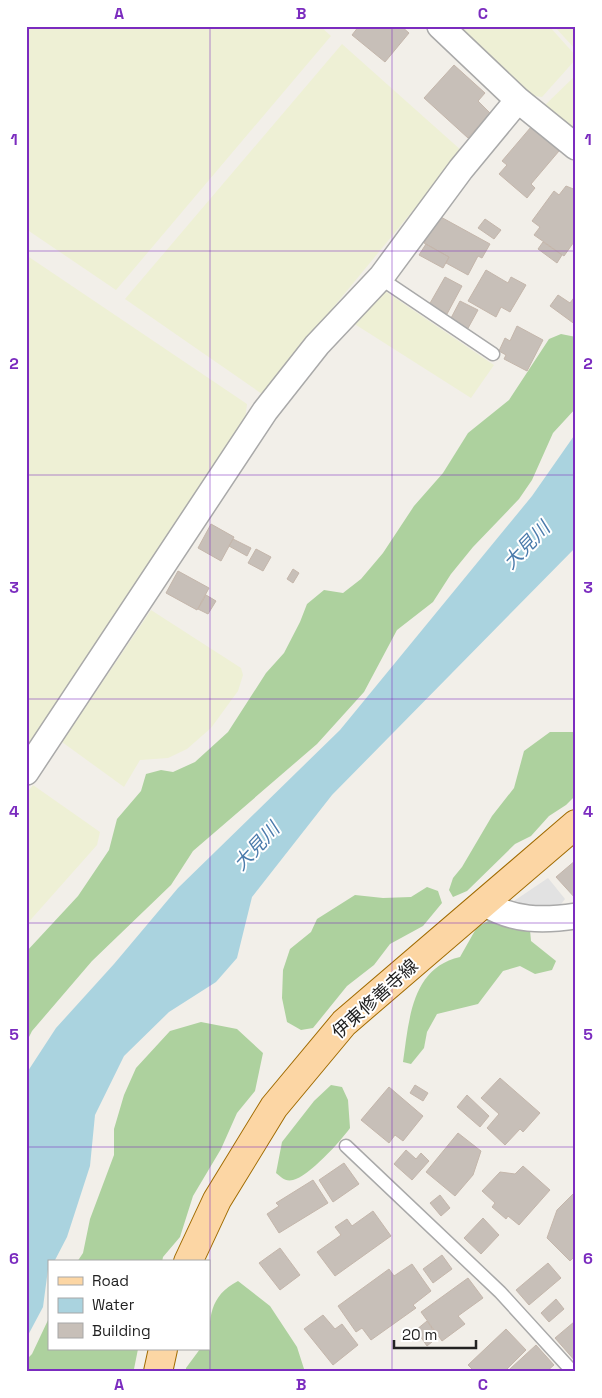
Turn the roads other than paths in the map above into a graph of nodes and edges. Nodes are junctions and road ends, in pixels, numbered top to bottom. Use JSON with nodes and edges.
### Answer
{"nodes":[{"id":1,"x":440,"y":26,"type":"edge"},
{"id":2,"x":518,"y":100,"type":"junction"},
{"id":3,"x":576,"y":147,"type":"edge"},
{"id":4,"x":380,"y":278,"type":"junction"},
{"id":5,"x":493,"y":354,"type":"dead end"},
{"id":6,"x":26,"y":772,"type":"edge"},
{"id":7,"x":576,"y":824,"type":"edge"},
{"id":8,"x":484,"y":903,"type":"junction"},
{"id":9,"x":576,"y":916,"type":"edge"},
{"id":10,"x":346,"y":1146,"type":"dead end"},
{"id":11,"x":189,"y":1260,"type":"edge"},
{"id":12,"x":163,"y":1350,"type":"edge"},
{"id":13,"x":158,"y":1372,"type":"edge"},
{"id":14,"x":573,"y":1372,"type":"edge"}],
"edges":[{"from":1,"to":2,"type":"street"},
{"from":2,"to":3,"type":"street"},
{"from":2,"to":4,"type":"street"},
{"from":4,"to":5,"type":"lane"},
{"from":4,"to":6,"type":"street"},
{"from":7,"to":8,"type":"main road","name":"伊東修善寺線"},
{"from":8,"to":9,"type":"street"},
{"from":8,"to":11,"type":"main road","name":"伊東修善寺線"},
{"from":10,"to":14,"type":"lane"},
{"from":12,"to":13,"type":"main road"}]}
